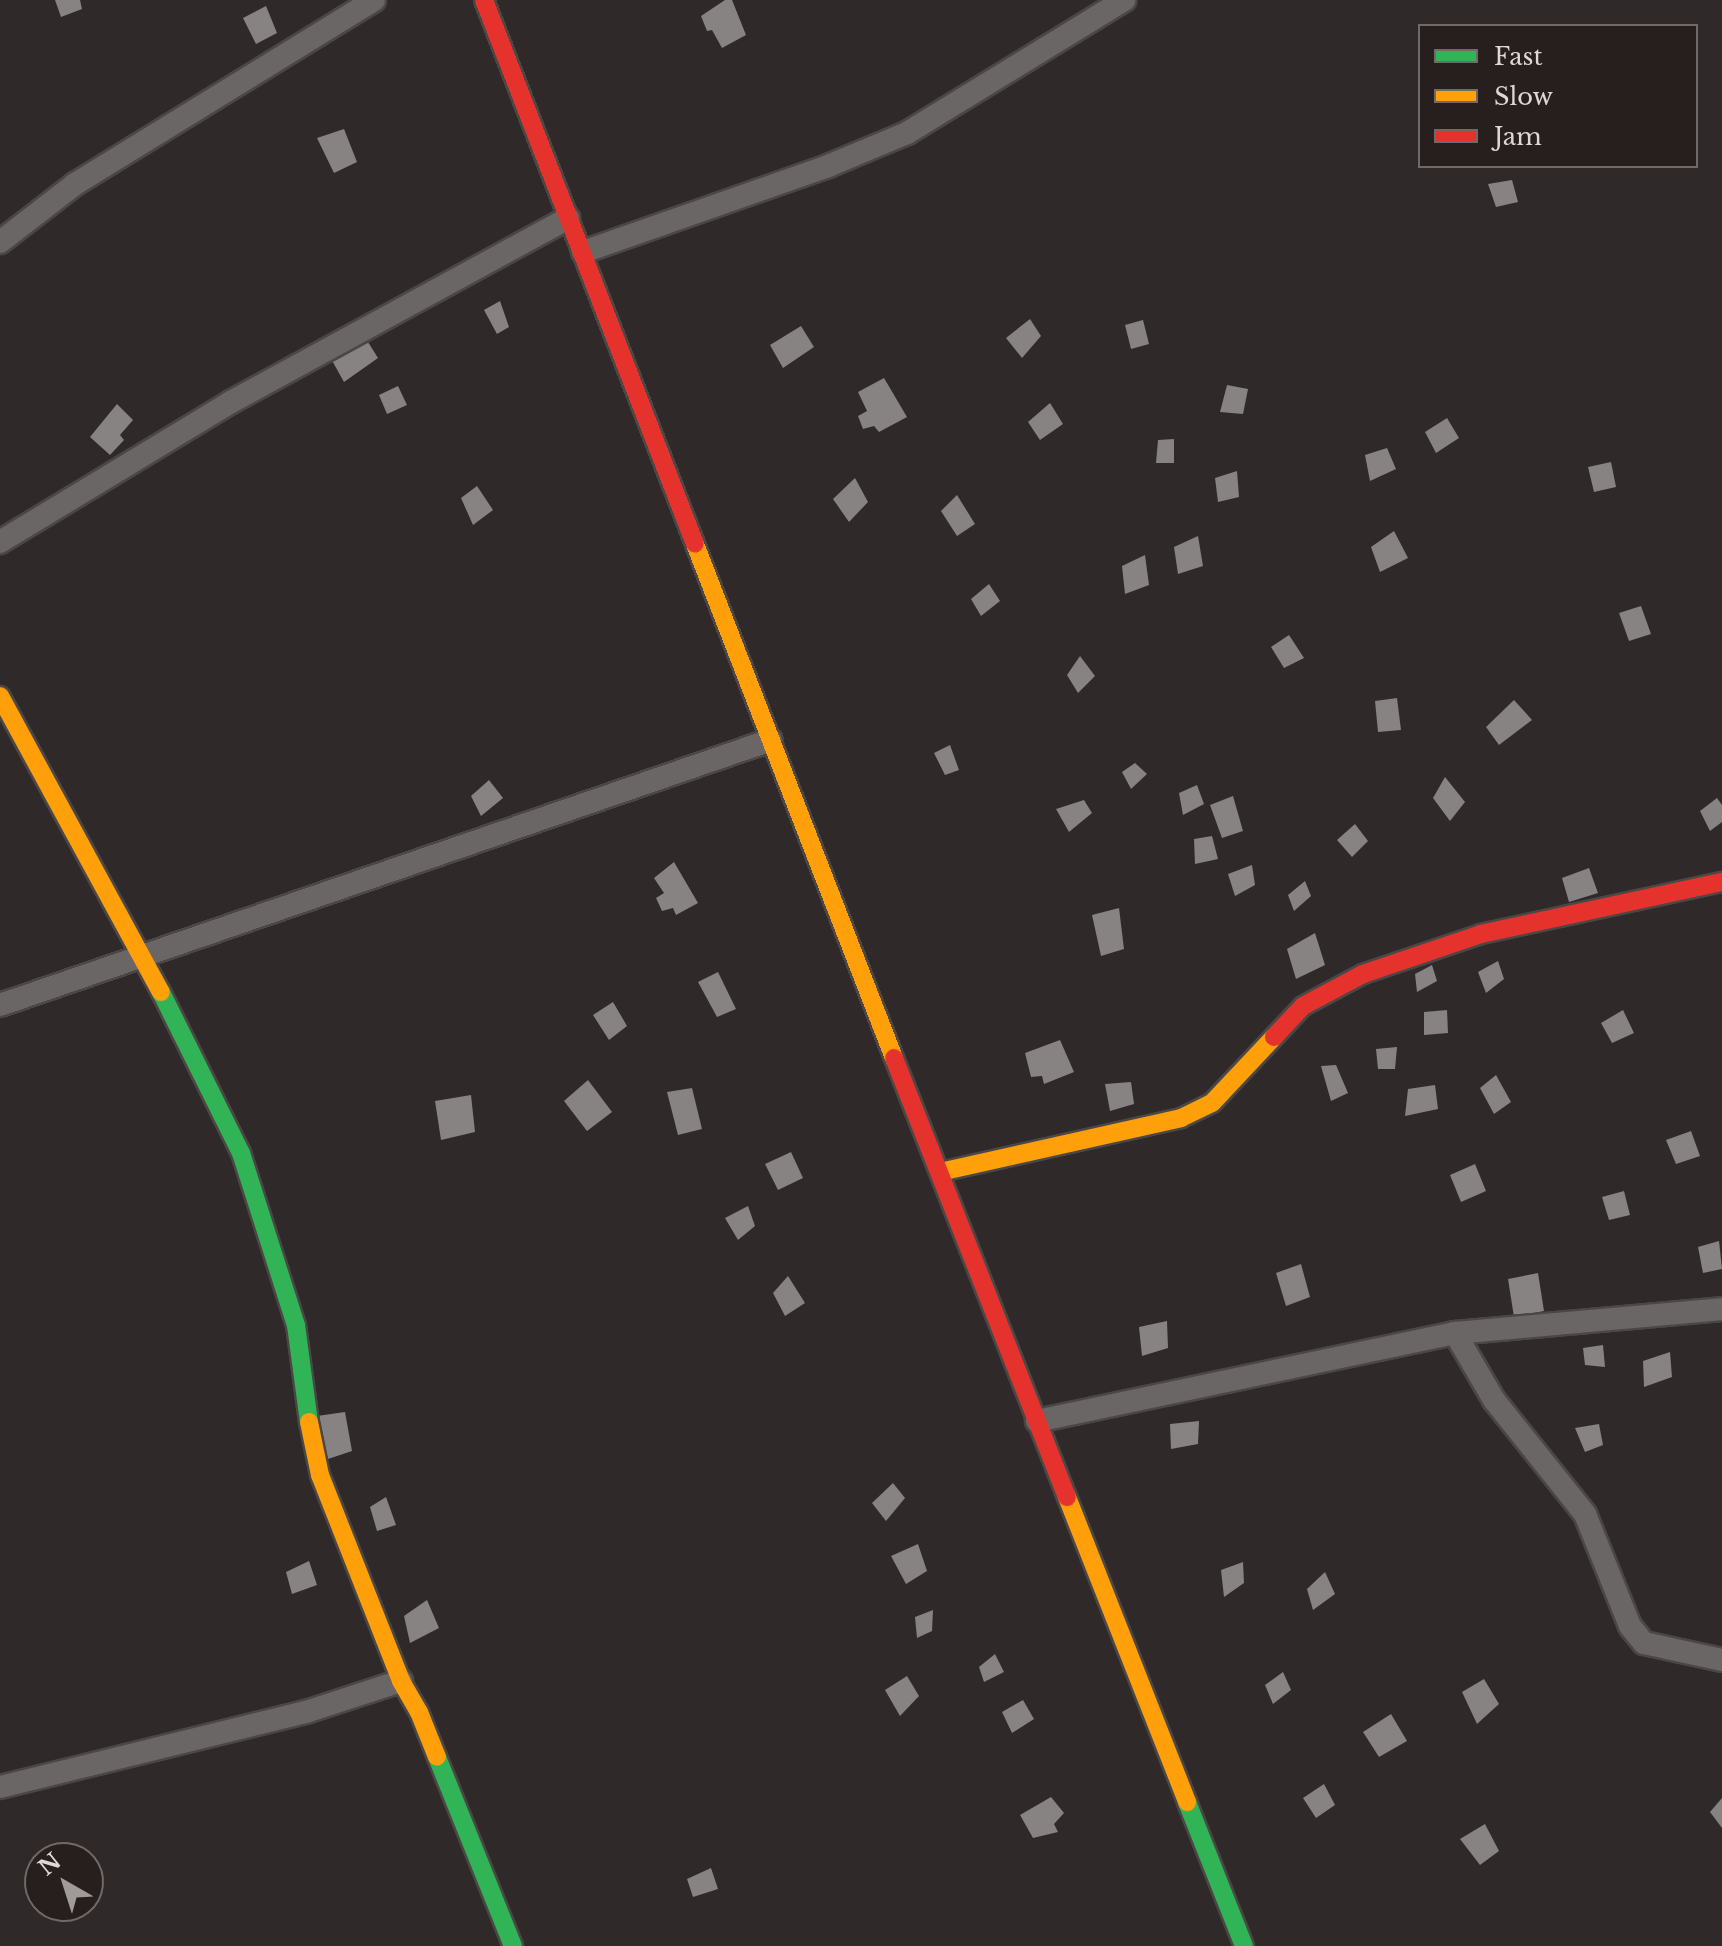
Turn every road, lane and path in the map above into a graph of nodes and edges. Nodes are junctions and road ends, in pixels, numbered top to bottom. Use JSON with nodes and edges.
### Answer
{"nodes":[{"id":1,"x":374,"y":0,"type":"edge"},
{"id":2,"x":484,"y":0,"type":"edge"},
{"id":3,"x":1124,"y":0,"type":"edge"},
{"id":4,"x":568,"y":218,"type":"junction"},
{"id":5,"x":0,"y":242,"type":"edge"},
{"id":6,"x":583,"y":252,"type":"junction"},
{"id":7,"x":0,"y":542,"type":"edge"},
{"id":8,"x":0,"y":696,"type":"edge"},
{"id":9,"x":771,"y":740,"type":"junction"},
{"id":10,"x":1722,"y":882,"type":"edge"},
{"id":11,"x":142,"y":955,"type":"junction"},
{"id":12,"x":0,"y":1005,"type":"edge"},
{"id":13,"x":940,"y":1172,"type":"junction"},
{"id":14,"x":1722,"y":1309,"type":"edge"},
{"id":15,"x":1455,"y":1333,"type":"junction"},
{"id":16,"x":1037,"y":1421,"type":"junction"},
{"id":17,"x":1722,"y":1660,"type":"edge"},
{"id":18,"x":401,"y":1681,"type":"junction"},
{"id":19,"x":0,"y":1787,"type":"edge"},
{"id":20,"x":513,"y":1946,"type":"edge"},
{"id":21,"x":1244,"y":1946,"type":"edge"}],
"edges":[{"from":1,"to":5,"type":"street"},
{"from":2,"to":4,"type":"street"},
{"from":3,"to":6,"type":"street"},
{"from":4,"to":6,"type":"street"},
{"from":4,"to":7,"type":"street"},
{"from":6,"to":9,"type":"street"},
{"from":8,"to":11,"type":"street"},
{"from":9,"to":11,"type":"street"},
{"from":9,"to":13,"type":"street"},
{"from":10,"to":13,"type":"street"},
{"from":11,"to":12,"type":"street"},
{"from":11,"to":18,"type":"street"},
{"from":13,"to":16,"type":"street"},
{"from":14,"to":15,"type":"street"},
{"from":15,"to":16,"type":"street"},
{"from":15,"to":17,"type":"street"},
{"from":16,"to":21,"type":"street"},
{"from":18,"to":19,"type":"street"},
{"from":18,"to":20,"type":"street"}]}
